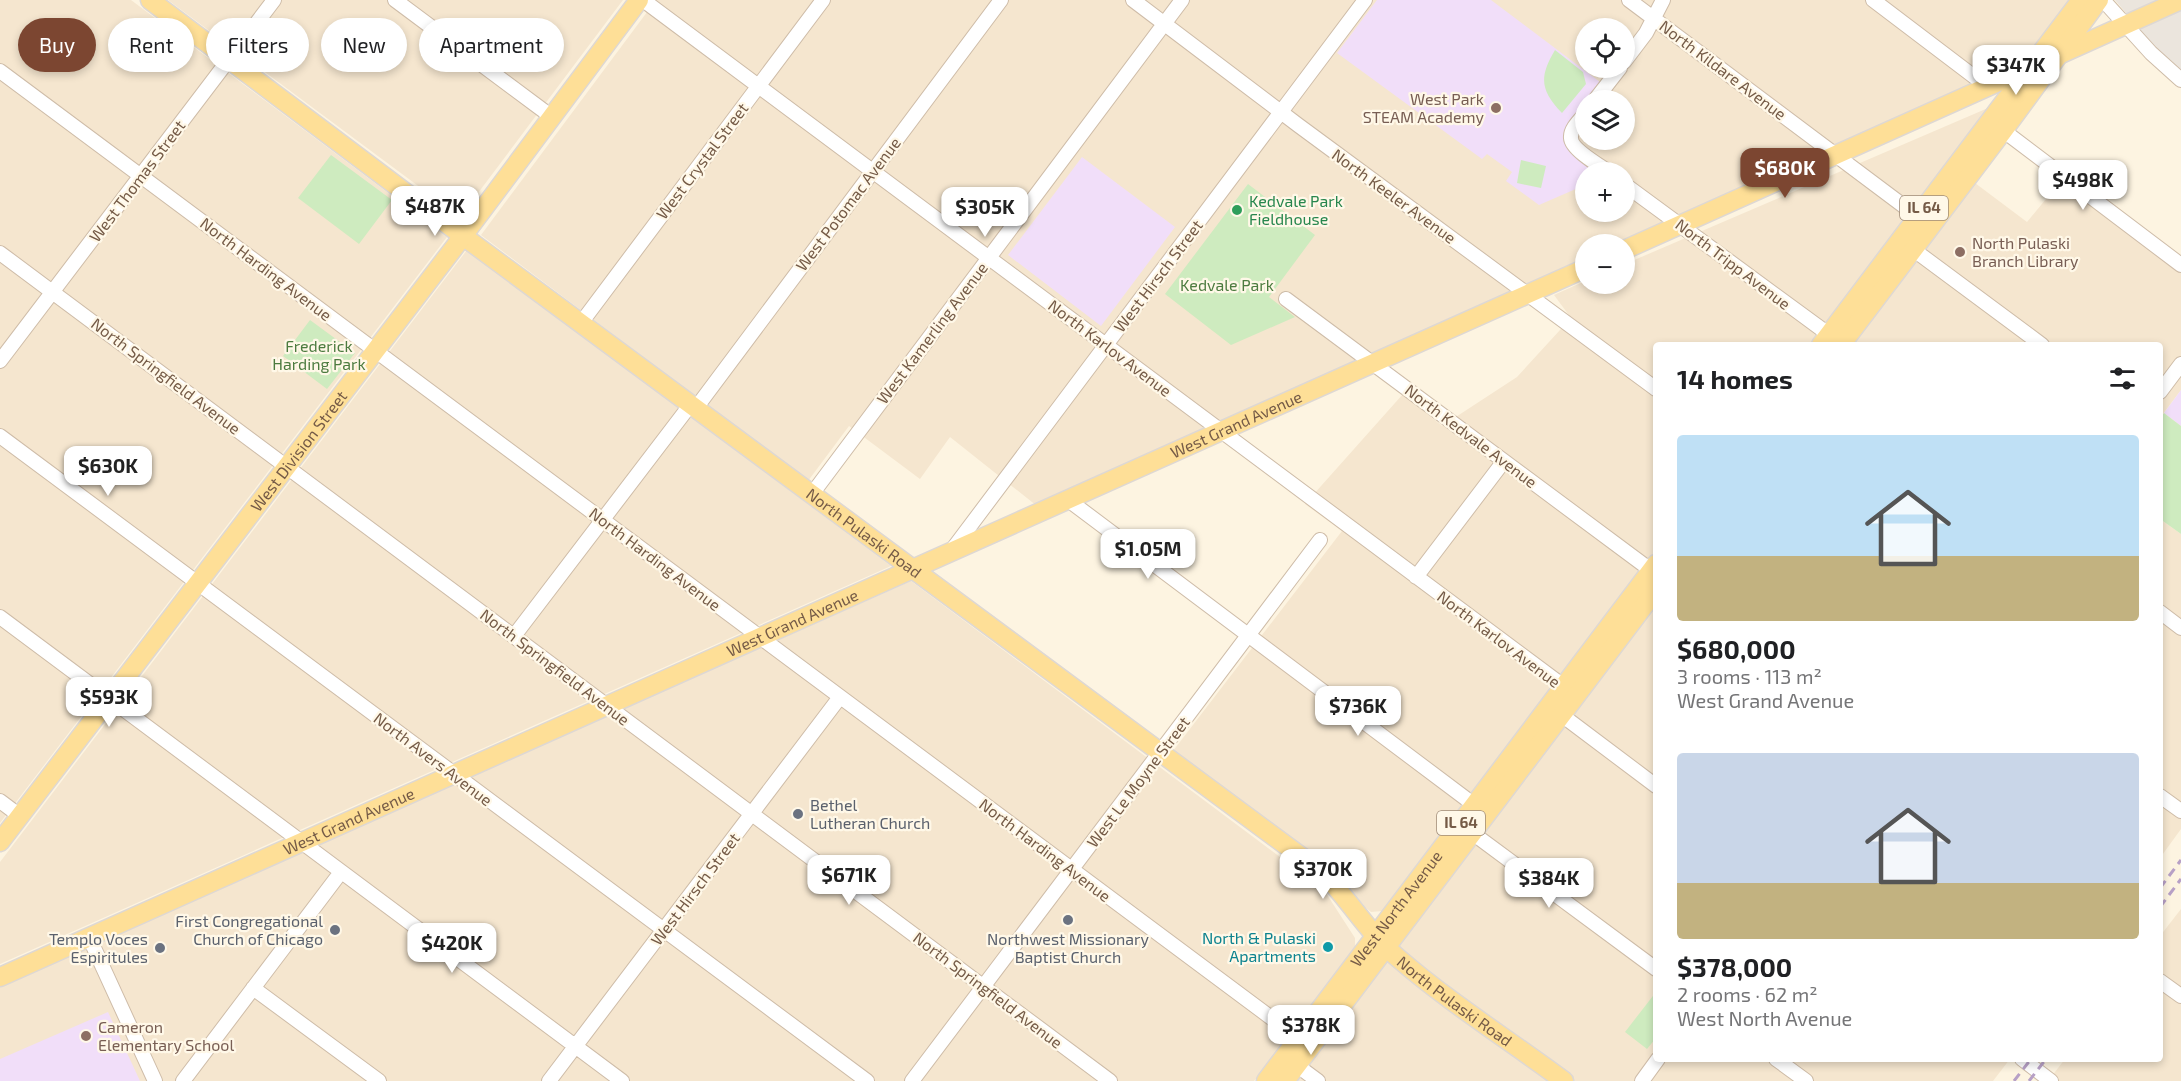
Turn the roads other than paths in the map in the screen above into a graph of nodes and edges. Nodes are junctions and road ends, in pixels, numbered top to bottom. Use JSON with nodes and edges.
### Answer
{"nodes":[{"id":1,"x":150,"y":0,"type":"edge"},
{"id":2,"x":274,"y":0,"type":"edge"},
{"id":3,"x":395,"y":0,"type":"edge"},
{"id":4,"x":641,"y":0,"type":"edge"},
{"id":5,"x":823,"y":0,"type":"edge"},
{"id":6,"x":1001,"y":0,"type":"edge"},
{"id":7,"x":1133,"y":0,"type":"edge"},
{"id":8,"x":1182,"y":0,"type":"edge"},
{"id":9,"x":1365,"y":0,"type":"edge"},
{"id":10,"x":1629,"y":0,"type":"edge"},
{"id":11,"x":1663,"y":0,"type":"edge"},
{"id":12,"x":1873,"y":0,"type":"edge"},
{"id":13,"x":2081,"y":0,"type":"edge"},
{"id":14,"x":2102,"y":0,"type":"edge"},
{"id":15,"x":2181,"y":0,"type":"edge"},
{"id":16,"x":260,"y":18,"type":"edge"},
{"id":17,"x":1653,"y":18,"type":"junction"},
{"id":18,"x":1165,"y":24,"type":"junction"},
{"id":19,"x":2125,"y":26,"type":"junction"},
{"id":20,"x":206,"y":43,"type":"edge"},
{"id":21,"x":1635,"y":48,"type":"edge"},
{"id":22,"x":2058,"y":57,"type":"junction"},
{"id":23,"x":0,"y":71,"type":"edge"},
{"id":24,"x":2027,"y":71,"type":"junction"},
{"id":25,"x":220,"y":72,"type":"edge"},
{"id":26,"x":245,"y":72,"type":"edge"},
{"id":27,"x":1612,"y":78,"type":"edge"},
{"id":28,"x":2181,"y":80,"type":"edge"},
{"id":29,"x":759,"y":86,"type":"junction"},
{"id":30,"x":1989,"y":88,"type":"junction"},
{"id":31,"x":1603,"y":90,"type":"edge"},
{"id":32,"x":1282,"y":111,"type":"junction"},
{"id":33,"x":552,"y":117,"type":"junction"},
{"id":34,"x":1575,"y":126,"type":"edge"},
{"id":35,"x":1997,"y":126,"type":"junction"},
{"id":36,"x":1575,"y":148,"type":"edge"},
{"id":37,"x":1578,"y":150,"type":"edge"},
{"id":38,"x":1837,"y":156,"type":"junction"},
{"id":39,"x":1596,"y":162,"type":"edge"},
{"id":40,"x":873,"y":171,"type":"junction"},
{"id":41,"x":141,"y":176,"type":"junction"},
{"id":42,"x":1635,"y":192,"type":"edge"},
{"id":43,"x":1925,"y":222,"type":"junction"},
{"id":44,"x":1682,"y":225,"type":"junction"},
{"id":45,"x":463,"y":236,"type":"junction"},
{"id":46,"x":1635,"y":245,"type":"edge"},
{"id":47,"x":1907,"y":245,"type":"junction"},
{"id":48,"x":0,"y":253,"type":"edge"},
{"id":49,"x":989,"y":258,"type":"junction"},
{"id":50,"x":2181,"y":265,"type":"edge"},
{"id":51,"x":1575,"y":273,"type":"edge"},
{"id":52,"x":52,"y":292,"type":"junction"},
{"id":53,"x":1528,"y":294,"type":"junction"},
{"id":54,"x":1286,"y":299,"type":"dead end"},
{"id":55,"x":581,"y":323,"type":"junction"},
{"id":56,"x":1833,"y":342,"type":"edge"},
{"id":57,"x":2038,"y":342,"type":"edge"},
{"id":58,"x":1106,"y":345,"type":"junction"},
{"id":59,"x":375,"y":351,"type":"junction"},
{"id":60,"x":0,"y":361,"type":"edge"},
{"id":61,"x":1373,"y":363,"type":"junction"},
{"id":62,"x":2181,"y":364,"type":"edge"},
{"id":63,"x":1653,"y":387,"type":"edge"},
{"id":64,"x":2163,"y":388,"type":"edge"},
{"id":65,"x":694,"y":406,"type":"junction"},
{"id":66,"x":1221,"y":431,"type":"junction"},
{"id":67,"x":0,"y":436,"type":"edge"},
{"id":68,"x":1504,"y":460,"type":"junction"},
{"id":69,"x":287,"y":466,"type":"junction"},
{"id":70,"x":812,"y":494,"type":"junction"},
{"id":71,"x":1067,"y":499,"type":"junction"},
{"id":72,"x":603,"y":520,"type":"junction"},
{"id":73,"x":1320,"y":540,"type":"dead end"},
{"id":74,"x":951,"y":552,"type":"junction"},
{"id":75,"x":913,"y":568,"type":"junction"},
{"id":76,"x":1653,"y":569,"type":"edge"},
{"id":77,"x":1653,"y":575,"type":"edge"},
{"id":78,"x":1416,"y":577,"type":"junction"},
{"id":79,"x":197,"y":584,"type":"junction"},
{"id":80,"x":1649,"y":596,"type":"edge"},
{"id":81,"x":2163,"y":614,"type":"edge"},
{"id":82,"x":0,"y":617,"type":"edge"},
{"id":83,"x":2181,"y":628,"type":"edge"},
{"id":84,"x":1248,"y":635,"type":"junction"},
{"id":85,"x":514,"y":636,"type":"junction"},
{"id":86,"x":760,"y":637,"type":"junction"},
{"id":87,"x":1570,"y":692,"type":"junction"},
{"id":88,"x":840,"y":697,"type":"junction"},
{"id":89,"x":109,"y":698,"type":"junction"},
{"id":90,"x":607,"y":705,"type":"junction"},
{"id":91,"x":1555,"y":711,"type":"junction"},
{"id":92,"x":1161,"y":752,"type":"junction"},
{"id":93,"x":453,"y":773,"type":"junction"},
{"id":94,"x":1653,"y":784,"type":"edge"},
{"id":95,"x":2163,"y":798,"type":"edge"},
{"id":96,"x":0,"y":801,"type":"edge"},
{"id":97,"x":1481,"y":810,"type":"junction"},
{"id":98,"x":2181,"y":811,"type":"edge"},
{"id":99,"x":752,"y":813,"type":"junction"},
{"id":100,"x":20,"y":816,"type":"junction"},
{"id":101,"x":1467,"y":828,"type":"junction"},
{"id":102,"x":0,"y":842,"type":"edge"},
{"id":103,"x":302,"y":842,"type":"junction"},
{"id":104,"x":1072,"y":870,"type":"junction"},
{"id":105,"x":341,"y":872,"type":"junction"},
{"id":106,"x":664,"y":930,"type":"junction"},
{"id":107,"x":89,"y":937,"type":"junction"},
{"id":108,"x":1381,"y":941,"type":"junction"},
{"id":109,"x":1653,"y":967,"type":"edge"},
{"id":110,"x":0,"y":977,"type":"edge"},
{"id":111,"x":2163,"y":983,"type":"edge"},
{"id":112,"x":983,"y":986,"type":"junction"},
{"id":113,"x":253,"y":988,"type":"junction"},
{"id":114,"x":2181,"y":996,"type":"edge"},
{"id":115,"x":1305,"y":1043,"type":"junction"},
{"id":116,"x":575,"y":1046,"type":"junction"},
{"id":117,"x":1291,"y":1061,"type":"junction"},
{"id":118,"x":1656,"y":1062,"type":"edge"},
{"id":119,"x":1780,"y":1062,"type":"edge"},
{"id":120,"x":2026,"y":1062,"type":"edge"},
{"id":121,"x":155,"y":1081,"type":"edge"},
{"id":122,"x":183,"y":1081,"type":"edge"},
{"id":123,"x":378,"y":1081,"type":"edge"},
{"id":124,"x":549,"y":1081,"type":"edge"},
{"id":125,"x":622,"y":1081,"type":"edge"},
{"id":126,"x":867,"y":1081,"type":"edge"},
{"id":127,"x":912,"y":1081,"type":"edge"},
{"id":128,"x":1110,"y":1081,"type":"edge"},
{"id":129,"x":1266,"y":1081,"type":"edge"},
{"id":130,"x":1286,"y":1081,"type":"edge"},
{"id":131,"x":1318,"y":1081,"type":"edge"},
{"id":132,"x":1564,"y":1081,"type":"edge"},
{"id":133,"x":1642,"y":1081,"type":"edge"},
{"id":134,"x":1806,"y":1081,"type":"edge"},
{"id":135,"x":2051,"y":1081,"type":"edge"}],
"edges":[{"from":1,"to":20,"type":"main road","name":"North Pulaski Road"},
{"from":2,"to":16,"type":"street","name":"West Thomas Street"},
{"from":3,"to":33,"type":"street"},
{"from":4,"to":29,"type":"street","name":"North Karlov Avenue"},
{"from":4,"to":33,"type":"main road","name":"West Division Street"},
{"from":5,"to":29,"type":"street","name":"West Crystal Street"},
{"from":6,"to":40,"type":"street","name":"West Potomac Avenue"},
{"from":7,"to":18,"type":"street","name":"North Keeler Avenue"},
{"from":8,"to":18,"type":"street","name":"West Kamerling Avenue"},
{"from":9,"to":32,"type":"street","name":"West Hirsch Street"},
{"from":10,"to":17,"type":"street","name":"North Kildare Avenue"},
{"from":11,"to":17,"type":"street"},
{"from":12,"to":30,"type":"street"},
{"from":13,"to":24,"type":"main road","number":"IL 64"},
{"from":14,"to":19,"type":"street"},
{"from":14,"to":22,"type":"main road","number":"IL 64"},
{"from":15,"to":19,"type":"main road"},
{"from":17,"to":21,"type":"street"},
{"from":17,"to":38,"type":"street","name":"North Kildare Avenue"},
{"from":18,"to":32,"type":"street","name":"North Keeler Avenue"},
{"from":18,"to":49,"type":"street","name":"West Kamerling Avenue"},
{"from":19,"to":22,"type":"main road"},
{"from":19,"to":28,"type":"street"},
{"from":22,"to":24,"type":"main road"},
{"from":22,"to":35,"type":"main road","number":"IL 64"},
{"from":23,"to":41,"type":"street","name":"North Harding Avenue"},
{"from":24,"to":30,"type":"main road"},
{"from":24,"to":35,"type":"main road","number":"IL 64"},
{"from":25,"to":41,"type":"street","name":"West Thomas Street"},
{"from":26,"to":45,"type":"main road","name":"North Pulaski Road"},
{"from":27,"to":31,"type":"street"},
{"from":29,"to":40,"type":"street","name":"North Karlov Avenue"},
{"from":29,"to":55,"type":"street","name":"West Crystal Street"},
{"from":30,"to":38,"type":"main road"},
{"from":32,"to":53,"type":"street","name":"North Keeler Avenue"},
{"from":32,"to":58,"type":"street","name":"West Hirsch Street"},
{"from":33,"to":45,"type":"main road","name":"West Division Street"},
{"from":34,"to":36,"type":"street"},
{"from":35,"to":43,"type":"main road","number":"IL 64"},
{"from":35,"to":50,"type":"street"},
{"from":37,"to":39,"type":"street"},
{"from":38,"to":43,"type":"street","name":"North Kildare Avenue"},
{"from":38,"to":44,"type":"main road"},
{"from":40,"to":49,"type":"street","name":"North Karlov Avenue"},
{"from":40,"to":65,"type":"street","name":"West Potomac Avenue"},
{"from":41,"to":52,"type":"street","name":"West Thomas Street"},
{"from":41,"to":59,"type":"street","name":"North Harding Avenue"},
{"from":42,"to":44,"type":"street","name":"North Tripp Avenue"},
{"from":43,"to":47,"type":"main road","number":"IL 64"},
{"from":44,"to":46,"type":"main road"},
{"from":44,"to":56,"type":"street","name":"North Tripp Avenue"},
{"from":45,"to":55,"type":"main road","name":"North Pulaski Road"},
{"from":45,"to":59,"type":"main road","name":"West Division Street"},
{"from":47,"to":56,"type":"main road","number":"IL 64"},
{"from":47,"to":57,"type":"street"},
{"from":48,"to":52,"type":"street","name":"North Springfield Avenue"},
{"from":49,"to":58,"type":"street","name":"North Karlov Avenue"},
{"from":49,"to":70,"type":"street","name":"West Kamerling Avenue"},
{"from":51,"to":53,"type":"main road","name":"West Grand Avenue"},
{"from":52,"to":60,"type":"street","name":"West Thomas Street"},
{"from":52,"to":69,"type":"street","name":"North Springfield Avenue"},
{"from":53,"to":61,"type":"main road","name":"West Grand Avenue"},
{"from":53,"to":63,"type":"street","name":"North Keeler Avenue"},
{"from":54,"to":61,"type":"street","name":"North Kedvale Avenue"},
{"from":55,"to":65,"type":"main road","name":"North Pulaski Road"},
{"from":58,"to":66,"type":"street","name":"North Karlov Avenue"},
{"from":58,"to":74,"type":"street","name":"West Hirsch Street"},
{"from":59,"to":69,"type":"main road","name":"West Division Street"},
{"from":59,"to":72,"type":"street","name":"North Harding Avenue"},
{"from":61,"to":66,"type":"main road","name":"West Grand Avenue"},
{"from":61,"to":68,"type":"street","name":"North Kedvale Avenue"},
{"from":62,"to":64,"type":"street"},
{"from":65,"to":70,"type":"main road","name":"North Pulaski Road"},
{"from":65,"to":72,"type":"street","name":"West Potomac Avenue"},
{"from":66,"to":71,"type":"main road","name":"West Grand Avenue"},
{"from":66,"to":78,"type":"street","name":"North Karlov Avenue"},
{"from":67,"to":79,"type":"street","name":"North Avers Avenue"},
{"from":68,"to":76,"type":"street","name":"North Kedvale Avenue"},
{"from":68,"to":78,"type":"street"},
{"from":69,"to":79,"type":"main road","name":"West Division Street"},
{"from":69,"to":85,"type":"street","name":"North Springfield Avenue"},
{"from":70,"to":75,"type":"main road","name":"North Pulaski Road"},
{"from":71,"to":74,"type":"main road","name":"West Grand Avenue"},
{"from":71,"to":84,"type":"street"},
{"from":72,"to":85,"type":"street","name":"West Potomac Avenue"},
{"from":72,"to":86,"type":"street","name":"North Harding Avenue"},
{"from":73,"to":84,"type":"street","name":"West Le Moyne Street"},
{"from":74,"to":75,"type":"main road","name":"West Grand Avenue"},
{"from":75,"to":86,"type":"main road","name":"West Grand Avenue"},
{"from":75,"to":92,"type":"main road","name":"North Pulaski Road"},
{"from":77,"to":80,"type":"main road","name":"West North Avenue","number":"IL 64"},
{"from":78,"to":87,"type":"street","name":"North Karlov Avenue"},
{"from":79,"to":89,"type":"main road","name":"West Division Street"},
{"from":79,"to":93,"type":"street","name":"North Avers Avenue"},
{"from":80,"to":87,"type":"main road","name":"West North Avenue","number":"IL 64"},
{"from":81,"to":83,"type":"street"},
{"from":82,"to":89,"type":"street"},
{"from":84,"to":92,"type":"street","name":"West Le Moyne Street"},
{"from":84,"to":97,"type":"street"},
{"from":85,"to":90,"type":"street","name":"North Springfield Avenue"},
{"from":86,"to":88,"type":"street","name":"North Harding Avenue"},
{"from":86,"to":90,"type":"main road","name":"West Grand Avenue"},
{"from":87,"to":91,"type":"main road","name":"West North Avenue","number":"IL 64"},
{"from":88,"to":99,"type":"street","name":"West Hirsch Street"},
{"from":88,"to":104,"type":"street","name":"North Harding Avenue"},
{"from":89,"to":100,"type":"main road","name":"West Division Street"},
{"from":89,"to":103,"type":"street"},
{"from":90,"to":93,"type":"main road","name":"West Grand Avenue"},
{"from":90,"to":99,"type":"street","name":"North Springfield Avenue"},
{"from":91,"to":94,"type":"street"},
{"from":91,"to":97,"type":"main road","name":"West North Avenue","number":"IL 64"},
{"from":92,"to":104,"type":"street","name":"West Le Moyne Street"},
{"from":92,"to":108,"type":"main road","name":"North Pulaski Road"},
{"from":93,"to":103,"type":"main road","name":"West Grand Avenue"},
{"from":93,"to":106,"type":"street","name":"North Avers Avenue"},
{"from":95,"to":98,"type":"street"},
{"from":96,"to":100,"type":"street"},
{"from":97,"to":101,"type":"main road","name":"West North Avenue","number":"IL 64"},
{"from":99,"to":106,"type":"street","name":"West Hirsch Street"},
{"from":99,"to":112,"type":"street","name":"North Springfield Avenue"},
{"from":100,"to":102,"type":"main road","name":"West Division Street"},
{"from":101,"to":108,"type":"main road","name":"West North Avenue","number":"IL 64"},
{"from":101,"to":109,"type":"street"},
{"from":103,"to":105,"type":"street"},
{"from":103,"to":107,"type":"main road","name":"West Grand Avenue"},
{"from":104,"to":112,"type":"street","name":"West Le Moyne Street"},
{"from":104,"to":115,"type":"street","name":"North Harding Avenue"},
{"from":105,"to":113,"type":"street"},
{"from":105,"to":116,"type":"street"},
{"from":106,"to":116,"type":"street","name":"West Hirsch Street"},
{"from":106,"to":126,"type":"street","name":"North Avers Avenue"},
{"from":107,"to":110,"type":"main road","name":"West Grand Avenue"},
{"from":107,"to":121,"type":"street"},
{"from":108,"to":115,"type":"main road","name":"West North Avenue","number":"IL 64"},
{"from":108,"to":132,"type":"main road","name":"North Pulaski Road"},
{"from":111,"to":114,"type":"street"},
{"from":112,"to":127,"type":"street","name":"West Le Moyne Street"},
{"from":112,"to":128,"type":"street","name":"North Springfield Avenue"},
{"from":113,"to":122,"type":"street"},
{"from":113,"to":123,"type":"street"},
{"from":115,"to":117,"type":"main road","name":"West North Avenue","number":"IL 64"},
{"from":116,"to":124,"type":"street","name":"West Hirsch Street"},
{"from":116,"to":125,"type":"street"},
{"from":117,"to":129,"type":"main road","name":"West North Avenue","number":"IL 64"},
{"from":117,"to":130,"type":"main road","name":"West North Avenue","number":"IL 64"},
{"from":117,"to":131,"type":"street"},
{"from":118,"to":133,"type":"street"},
{"from":119,"to":134,"type":"street"},
{"from":120,"to":135,"type":"street"}]}
